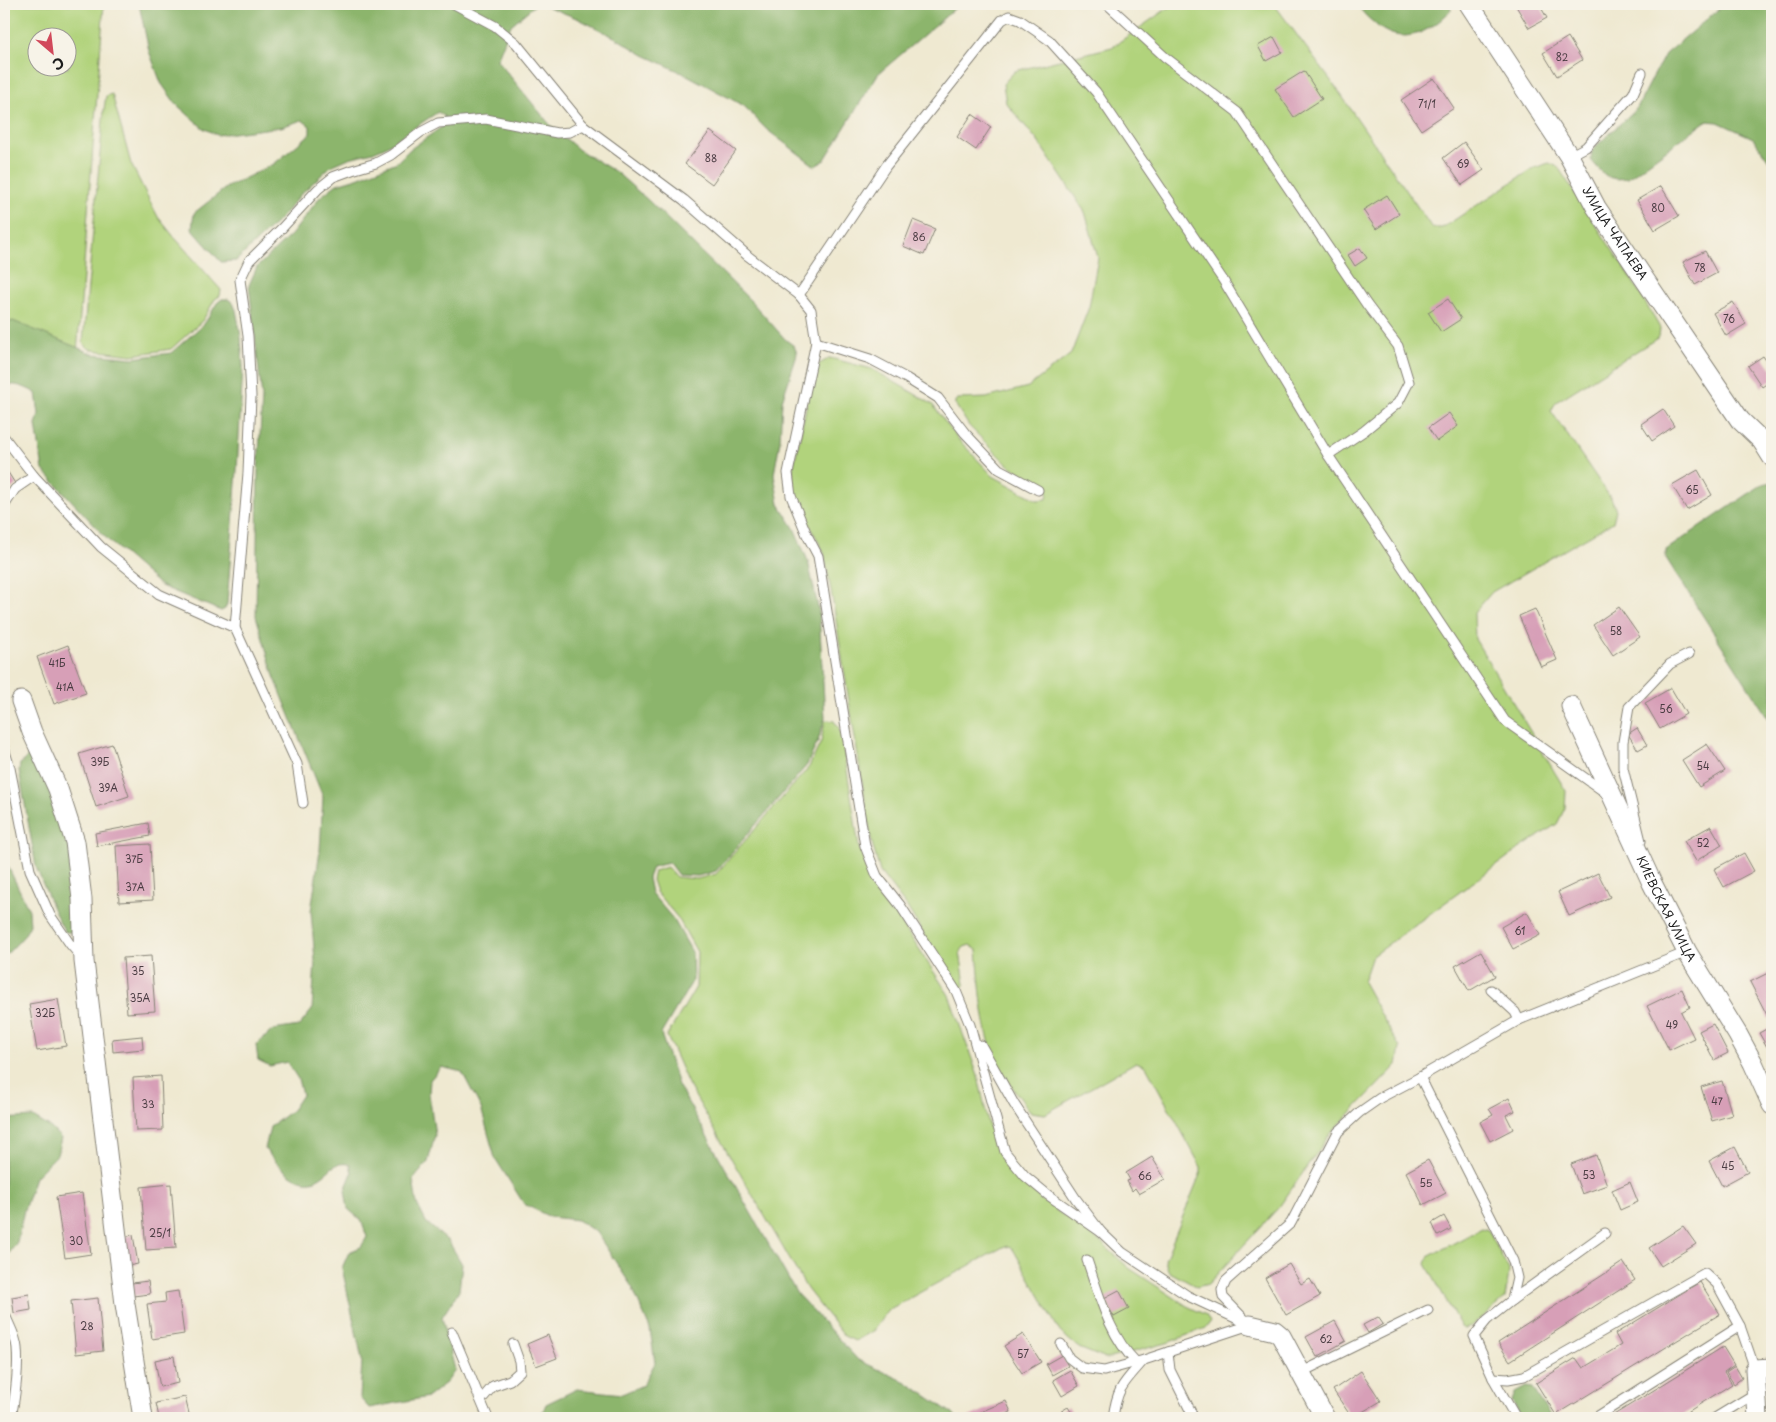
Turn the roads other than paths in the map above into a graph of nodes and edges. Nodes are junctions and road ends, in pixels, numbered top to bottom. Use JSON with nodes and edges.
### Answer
{"nodes":[{"id":1,"x":454,"y":4,"type":"edge"},
{"id":2,"x":1107,"y":4,"type":"edge"},
{"id":3,"x":1468,"y":4,"type":"edge"},
{"id":4,"x":1642,"y":73,"type":"dead end"},
{"id":5,"x":583,"y":125,"type":"junction"},
{"id":6,"x":1569,"y":156,"type":"junction"},
{"id":7,"x":799,"y":295,"type":"junction"},
{"id":8,"x":816,"y":342,"type":"junction"},
{"id":9,"x":4,"y":437,"type":"edge"},
{"id":10,"x":1328,"y":455,"type":"junction"},
{"id":11,"x":1772,"y":457,"type":"edge"},
{"id":12,"x":34,"y":476,"type":"junction"},
{"id":13,"x":1038,"y":490,"type":"dead end"},
{"id":14,"x":4,"y":506,"type":"edge"},
{"id":15,"x":236,"y":628,"type":"junction"},
{"id":16,"x":1689,"y":654,"type":"dead end"},
{"id":17,"x":21,"y":701,"type":"dead end"},
{"id":18,"x":1571,"y":706,"type":"dead end"},
{"id":19,"x":4,"y":748,"type":"edge"},
{"id":20,"x":1615,"y":799,"type":"junction"},
{"id":21,"x":303,"y":803,"type":"dead end"},
{"id":22,"x":1652,"y":883,"type":"junction"},
{"id":23,"x":1687,"y":952,"type":"junction"},
{"id":24,"x":84,"y":960,"type":"junction"},
{"id":25,"x":1491,"y":990,"type":"dead end"},
{"id":26,"x":1518,"y":1020,"type":"junction"},
{"id":27,"x":970,"y":1024,"type":"junction"},
{"id":28,"x":1420,"y":1077,"type":"junction"},
{"id":29,"x":1772,"y":1105,"type":"edge"},
{"id":30,"x":1100,"y":1232,"type":"junction"},
{"id":31,"x":1605,"y":1233,"type":"dead end"},
{"id":32,"x":1087,"y":1260,"type":"dead end"},
{"id":33,"x":1512,"y":1300,"type":"junction"},
{"id":34,"x":1428,"y":1310,"type":"dead end"},
{"id":35,"x":4,"y":1312,"type":"edge"},
{"id":36,"x":1250,"y":1325,"type":"junction"},
{"id":37,"x":1740,"y":1326,"type":"junction"},
{"id":38,"x":452,"y":1332,"type":"dead end"},
{"id":39,"x":513,"y":1344,"type":"dead end"},
{"id":40,"x":1061,"y":1344,"type":"dead end"},
{"id":41,"x":1168,"y":1352,"type":"junction"},
{"id":42,"x":1140,"y":1361,"type":"junction"},
{"id":43,"x":1764,"y":1369,"type":"edge"},
{"id":44,"x":1300,"y":1373,"type":"junction"},
{"id":45,"x":1493,"y":1378,"type":"junction"},
{"id":46,"x":1756,"y":1393,"type":"junction"},
{"id":47,"x":480,"y":1400,"type":"junction"},
{"id":48,"x":11,"y":1418,"type":"edge"},
{"id":49,"x":143,"y":1418,"type":"edge"},
{"id":50,"x":488,"y":1418,"type":"edge"},
{"id":51,"x":1112,"y":1418,"type":"edge"},
{"id":52,"x":1194,"y":1418,"type":"edge"},
{"id":53,"x":1325,"y":1418,"type":"edge"},
{"id":54,"x":1516,"y":1418,"type":"edge"},
{"id":55,"x":1595,"y":1418,"type":"edge"},
{"id":56,"x":1715,"y":1418,"type":"edge"},
{"id":57,"x":1758,"y":1418,"type":"edge"}],
"edges":[{"from":1,"to":5,"type":"lane"},
{"from":2,"to":10,"type":"lane"},
{"from":3,"to":6,"type":"street","name":"УЛИЦА ЧАПАЕВА"},
{"from":4,"to":6,"type":"lane"},
{"from":5,"to":7,"type":"lane"},
{"from":5,"to":15,"type":"lane"},
{"from":6,"to":11,"type":"street","name":"УЛИЦА ЧАПАЕВА"},
{"from":7,"to":8,"type":"lane"},
{"from":7,"to":10,"type":"lane"},
{"from":8,"to":13,"type":"lane"},
{"from":8,"to":27,"type":"lane"},
{"from":9,"to":12,"type":"lane"},
{"from":10,"to":20,"type":"lane"},
{"from":12,"to":14,"type":"lane"},
{"from":12,"to":15,"type":"lane"},
{"from":15,"to":21,"type":"lane"},
{"from":16,"to":22,"type":"lane"},
{"from":17,"to":24,"type":"street"},
{"from":18,"to":20,"type":"street","name":"КИЕВСКАЯ УЛИЦА"},
{"from":19,"to":24,"type":"lane"},
{"from":20,"to":22,"type":"street","name":"КИЕВСКАЯ УЛИЦА"},
{"from":22,"to":23,"type":"street","name":"КИЕВСКАЯ УЛИЦА"},
{"from":23,"to":26,"type":"lane"},
{"from":23,"to":29,"type":"street","name":"КИЕВСКАЯ УЛИЦА"},
{"from":24,"to":49,"type":"street"},
{"from":25,"to":26,"type":"lane"},
{"from":26,"to":28,"type":"lane"},
{"from":27,"to":30,"type":"lane"},
{"from":27,"to":30,"type":"lane"},
{"from":28,"to":33,"type":"lane"},
{"from":28,"to":36,"type":"lane"},
{"from":30,"to":36,"type":"lane"},
{"from":31,"to":33,"type":"lane"},
{"from":32,"to":42,"type":"lane"},
{"from":33,"to":45,"type":"lane"},
{"from":34,"to":44,"type":"lane"},
{"from":35,"to":48,"type":"lane"},
{"from":36,"to":41,"type":"lane"},
{"from":36,"to":44,"type":"street"},
{"from":37,"to":43,"type":"lane"},
{"from":37,"to":45,"type":"lane"},
{"from":37,"to":55,"type":"lane"},
{"from":38,"to":47,"type":"lane"},
{"from":39,"to":47,"type":"lane"},
{"from":40,"to":42,"type":"lane"},
{"from":41,"to":42,"type":"lane"},
{"from":41,"to":52,"type":"lane"},
{"from":42,"to":51,"type":"lane"},
{"from":43,"to":46,"type":"street"},
{"from":44,"to":53,"type":"street"},
{"from":45,"to":54,"type":"lane"},
{"from":46,"to":56,"type":"lane"},
{"from":46,"to":57,"type":"street"},
{"from":47,"to":50,"type":"lane"}]}
